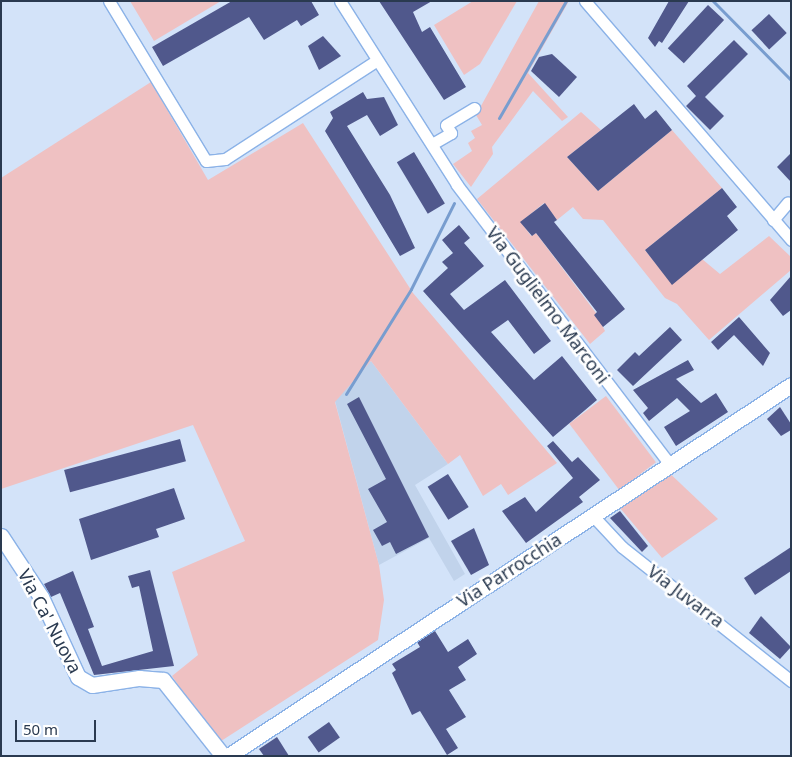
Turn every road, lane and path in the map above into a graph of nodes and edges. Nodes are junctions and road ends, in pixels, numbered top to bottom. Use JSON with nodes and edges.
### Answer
{"nodes":[{"id":1,"x":109,"y":1,"type":"edge"},
{"id":2,"x":340,"y":1,"type":"edge"},
{"id":3,"x":585,"y":1,"type":"edge"},
{"id":4,"x":376,"y":61,"type":"junction"},
{"id":5,"x":474,"y":108,"type":"dead end"},
{"id":6,"x":432,"y":144,"type":"junction"},
{"id":7,"x":788,"y":202,"type":"dead end"},
{"id":8,"x":773,"y":220,"type":"junction"},
{"id":9,"x":791,"y":240,"type":"edge"},
{"id":10,"x":791,"y":385,"type":"edge"},
{"id":11,"x":669,"y":463,"type":"junction"},
{"id":12,"x":594,"y":517,"type":"junction"},
{"id":13,"x":1,"y":536,"type":"edge"},
{"id":14,"x":786,"y":668,"type":"edge"},
{"id":15,"x":791,"y":681,"type":"edge"},
{"id":16,"x":223,"y":756,"type":"edge"},
{"id":17,"x":228,"y":756,"type":"edge"}],
"edges":[{"from":1,"to":4,"type":"street"},
{"from":2,"to":4,"type":"street","name":"Via Guglielmo Marconi"},
{"from":3,"to":8,"type":"street"},
{"from":4,"to":6,"type":"street","name":"Via Guglielmo Marconi"},
{"from":5,"to":6,"type":"street"},
{"from":6,"to":11,"type":"street","name":"Via Guglielmo Marconi"},
{"from":7,"to":8,"type":"street"},
{"from":8,"to":9,"type":"street"},
{"from":10,"to":11,"type":"street","name":"Via Parrocchia"},
{"from":11,"to":12,"type":"street","name":"Via Parrocchia"},
{"from":12,"to":14,"type":"street","name":"Via Juvarra"},
{"from":12,"to":17,"type":"street","name":"Via Parrocchia"},
{"from":13,"to":16,"type":"street","name":"Via Ca' Nuova"},
{"from":14,"to":15,"type":"street","name":"Via Juvarra"}]}
